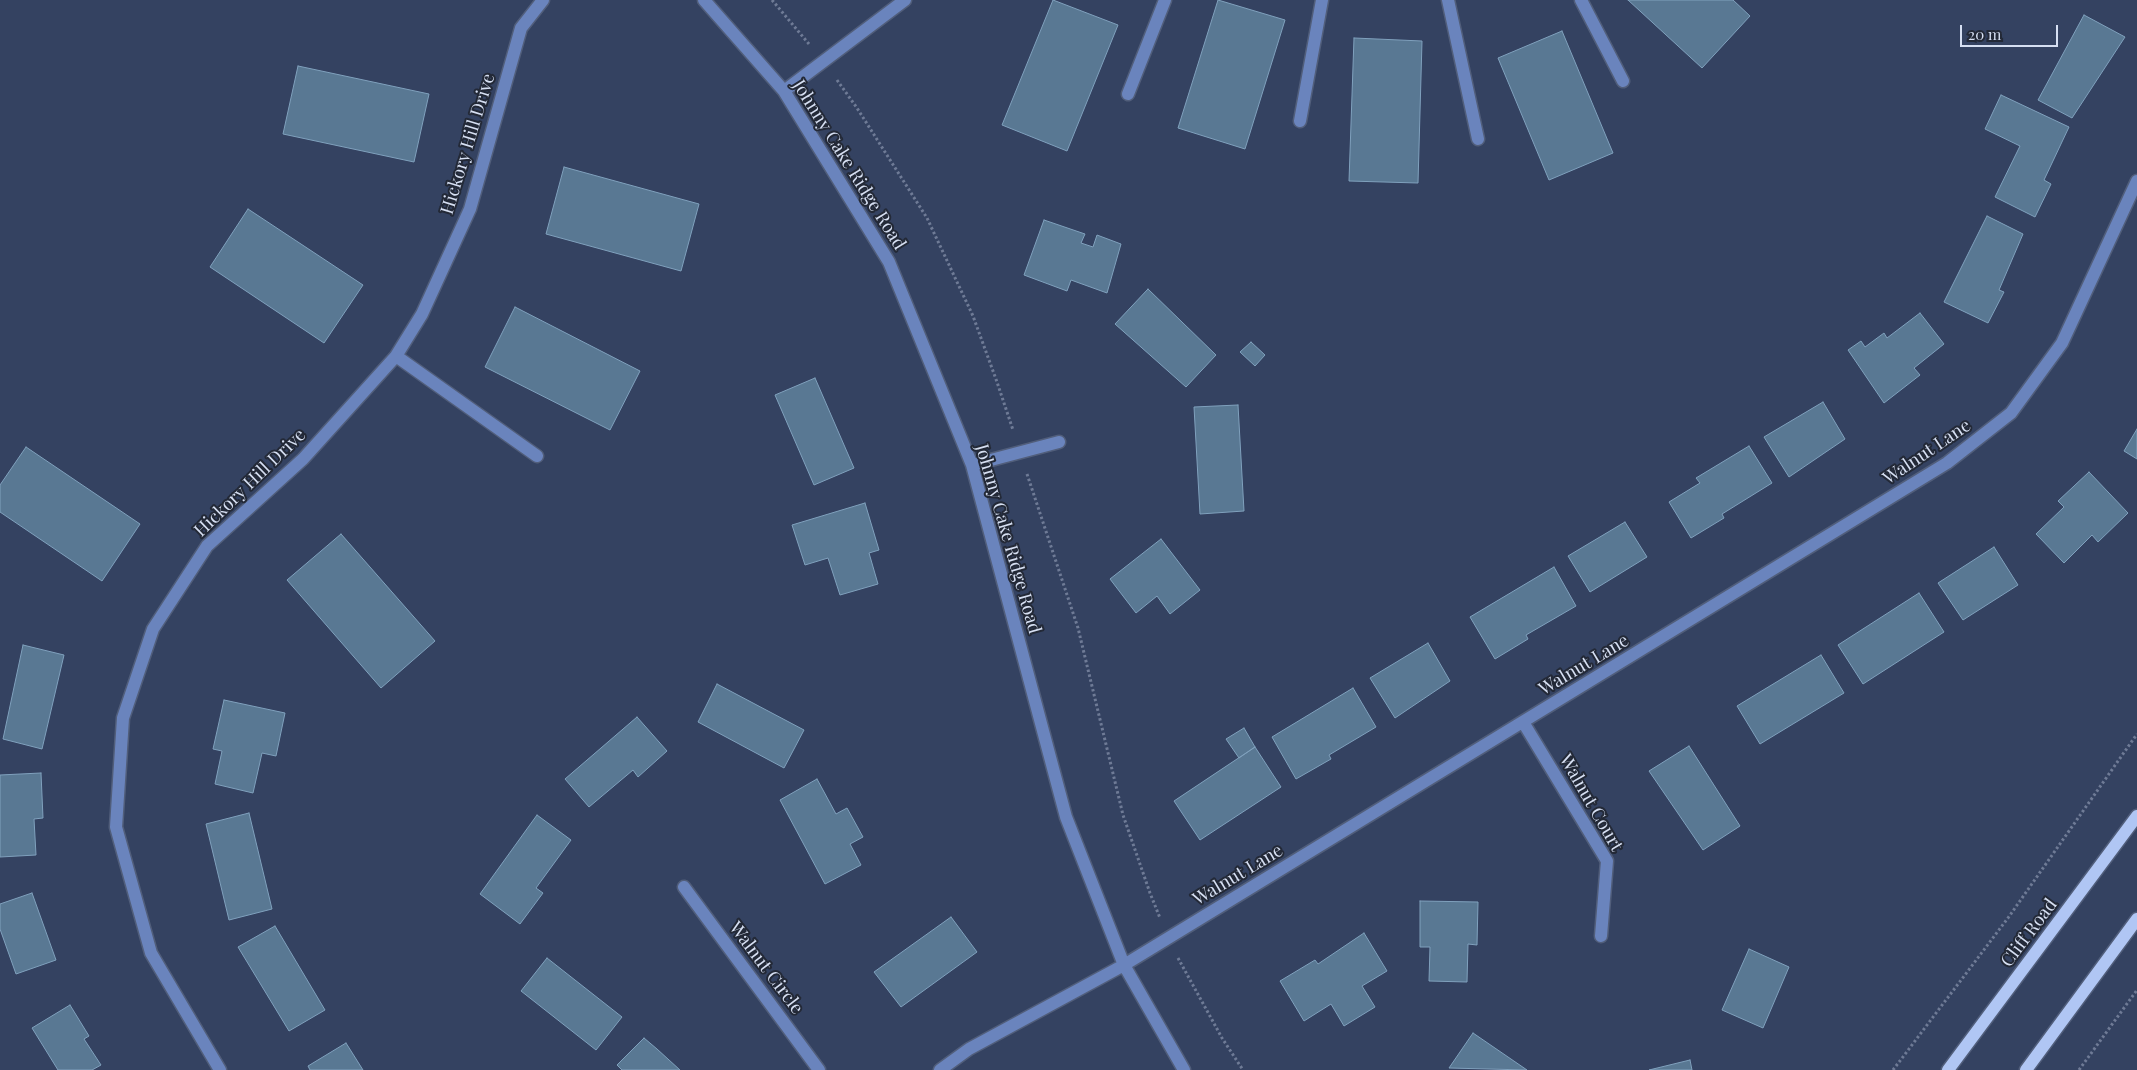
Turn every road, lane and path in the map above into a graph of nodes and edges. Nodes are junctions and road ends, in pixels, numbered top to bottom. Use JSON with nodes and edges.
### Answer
{"nodes":[{"id":1,"x":544,"y":0,"type":"edge"},
{"id":2,"x":704,"y":0,"type":"edge"},
{"id":3,"x":772,"y":0,"type":"edge"},
{"id":4,"x":905,"y":0,"type":"edge"},
{"id":5,"x":1165,"y":0,"type":"edge"},
{"id":6,"x":1322,"y":0,"type":"edge"},
{"id":7,"x":1448,"y":0,"type":"edge"},
{"id":8,"x":1581,"y":0,"type":"edge"},
{"id":9,"x":824,"y":61,"type":"junction"},
{"id":10,"x":1623,"y":81,"type":"dead end"},
{"id":11,"x":784,"y":91,"type":"junction"},
{"id":12,"x":1128,"y":94,"type":"dead end"},
{"id":13,"x":1300,"y":121,"type":"dead end"},
{"id":14,"x":1478,"y":139,"type":"dead end"},
{"id":15,"x":2137,"y":181,"type":"edge"},
{"id":16,"x":396,"y":356,"type":"junction"},
{"id":17,"x":1059,"y":442,"type":"dead end"},
{"id":18,"x":1019,"y":451,"type":"junction"},
{"id":19,"x":537,"y":456,"type":"dead end"},
{"id":20,"x":972,"y":465,"type":"junction"},
{"id":21,"x":1523,"y":722,"type":"junction"},
{"id":22,"x":2137,"y":734,"type":"edge"},
{"id":23,"x":2137,"y":816,"type":"edge"},
{"id":24,"x":684,"y":888,"type":"dead end"},
{"id":25,"x":2137,"y":919,"type":"edge"},
{"id":26,"x":1601,"y":936,"type":"dead end"},
{"id":27,"x":1169,"y":938,"type":"junction"},
{"id":28,"x":1124,"y":965,"type":"junction"},
{"id":29,"x":2137,"y":990,"type":"edge"},
{"id":30,"x":220,"y":1070,"type":"edge"},
{"id":31,"x":819,"y":1070,"type":"edge"},
{"id":32,"x":940,"y":1070,"type":"edge"},
{"id":33,"x":1184,"y":1070,"type":"edge"},
{"id":34,"x":1243,"y":1070,"type":"edge"},
{"id":35,"x":1893,"y":1070,"type":"edge"},
{"id":36,"x":1948,"y":1070,"type":"edge"},
{"id":37,"x":2026,"y":1070,"type":"edge"},
{"id":38,"x":2079,"y":1070,"type":"edge"}],
"edges":[{"from":1,"to":16,"type":"street","name":"Hickory Hill Drive"},
{"from":2,"to":11,"type":"street","name":"Johnny Cake Ridge Road"},
{"from":3,"to":9,"type":"path"},
{"from":4,"to":9,"type":"street"},
{"from":5,"to":12,"type":"street"},
{"from":6,"to":13,"type":"street"},
{"from":7,"to":14,"type":"street"},
{"from":8,"to":10,"type":"street"},
{"from":9,"to":11,"type":"street"},
{"from":9,"to":18,"type":"path"},
{"from":11,"to":20,"type":"street","name":"Johnny Cake Ridge Road"},
{"from":15,"to":21,"type":"street","name":"Walnut Lane"},
{"from":16,"to":19,"type":"street"},
{"from":16,"to":30,"type":"street","name":"Hickory Hill Drive"},
{"from":17,"to":18,"type":"street"},
{"from":18,"to":20,"type":"street"},
{"from":18,"to":27,"type":"path"},
{"from":20,"to":28,"type":"street","name":"Johnny Cake Ridge Road"},
{"from":21,"to":26,"type":"street","name":"Walnut Court"},
{"from":21,"to":27,"type":"street","name":"Walnut Lane"},
{"from":22,"to":35,"type":"path"},
{"from":23,"to":36,"type":"main road","name":"Cliff Road"},
{"from":24,"to":31,"type":"street","name":"Walnut Circle"},
{"from":25,"to":37,"type":"main road"},
{"from":27,"to":28,"type":"street","name":"Walnut Lane"},
{"from":27,"to":34,"type":"path"},
{"from":28,"to":32,"type":"street","name":"Walnut Lane"},
{"from":28,"to":33,"type":"street","name":"Johnny Cake Ridge Road"},
{"from":29,"to":38,"type":"path"}]}
